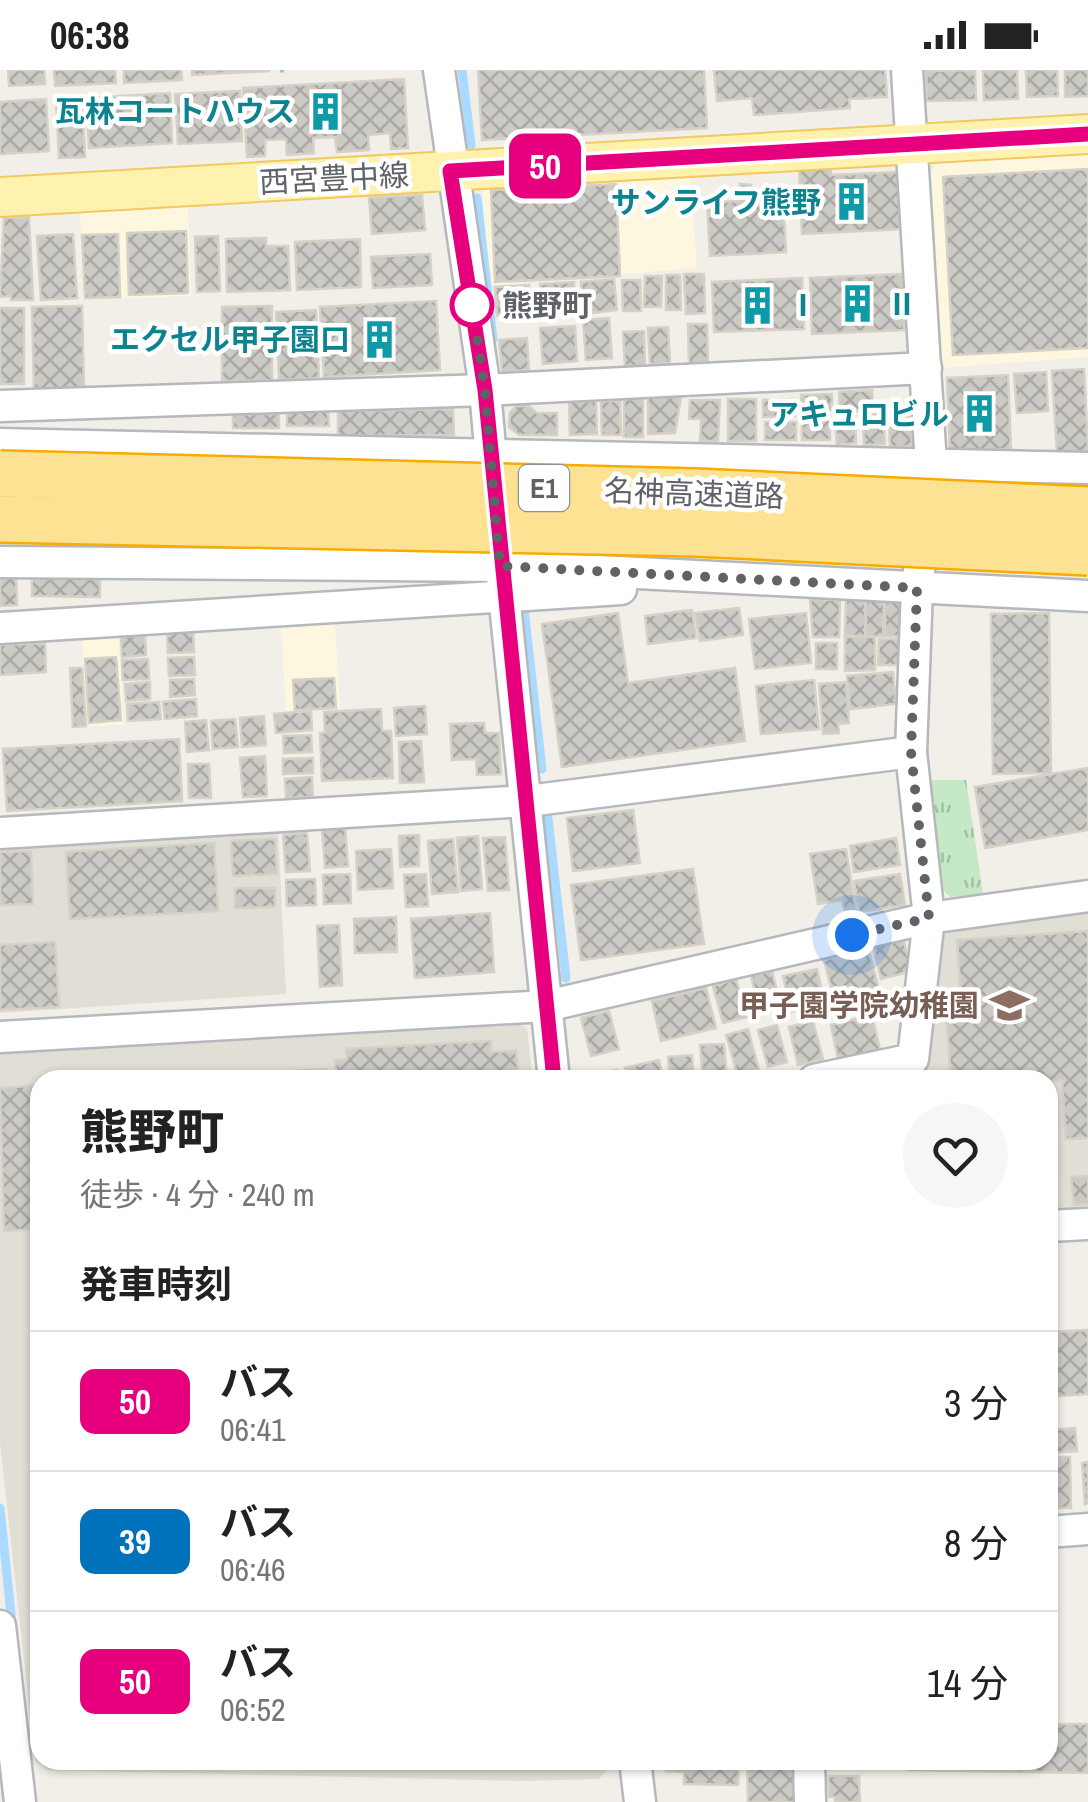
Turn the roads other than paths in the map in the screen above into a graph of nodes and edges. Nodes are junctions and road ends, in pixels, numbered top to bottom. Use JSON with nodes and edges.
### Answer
{"nodes":[{"id":1,"x":439,"y":70,"type":"edge"},
{"id":2,"x":907,"y":70,"type":"edge"},
{"id":3,"x":1088,"y":134,"type":"edge"},
{"id":4,"x":910,"y":145,"type":"junction"},
{"id":5,"x":450,"y":171,"type":"junction"},
{"id":6,"x":0,"y":198,"type":"edge"},
{"id":7,"x":926,"y":368,"type":"junction"},
{"id":8,"x":485,"y":390,"type":"junction"},
{"id":9,"x":217,"y":399,"type":"junction"},
{"id":10,"x":0,"y":406,"type":"edge"},
{"id":11,"x":0,"y":444,"type":"edge"},
{"id":12,"x":217,"y":447,"type":"junction"},
{"id":13,"x":491,"y":452,"type":"junction"},
{"id":14,"x":930,"y":465,"type":"junction"},
{"id":15,"x":1088,"y":468,"type":"edge"},
{"id":16,"x":0,"y":474,"type":"edge"},
{"id":17,"x":1088,"y":510,"type":"edge"},
{"id":18,"x":0,"y":519,"type":"edge"},
{"id":19,"x":1088,"y":552,"type":"edge"},
{"id":20,"x":0,"y":562,"type":"edge"},
{"id":21,"x":502,"y":581,"type":"junction"},
{"id":22,"x":917,"y":588,"type":"junction"},
{"id":23,"x":1088,"y":596,"type":"edge"},
{"id":24,"x":0,"y":628,"type":"edge"},
{"id":25,"x":911,"y":752,"type":"junction"},
{"id":26,"x":528,"y":800,"type":"junction"},
{"id":27,"x":0,"y":833,"type":"edge"},
{"id":28,"x":1088,"y":896,"type":"edge"},
{"id":29,"x":929,"y":918,"type":"junction"},
{"id":30,"x":546,"y":1006,"type":"junction"},
{"id":31,"x":0,"y":1037,"type":"edge"},
{"id":32,"x":553,"y":1070,"type":"edge"},
{"id":33,"x":864,"y":1070,"type":"edge"},
{"id":34,"x":1088,"y":1224,"type":"edge"},
{"id":35,"x":1058,"y":1226,"type":"edge"},
{"id":36,"x":1088,"y":1529,"type":"edge"},
{"id":37,"x":1058,"y":1531,"type":"edge"},
{"id":38,"x":0,"y":1626,"type":"edge"},
{"id":39,"x":636,"y":1770,"type":"edge"},
{"id":40,"x":809,"y":1770,"type":"edge"},
{"id":41,"x":20,"y":1802,"type":"edge"},
{"id":42,"x":640,"y":1802,"type":"edge"},
{"id":43,"x":810,"y":1802,"type":"edge"}],
"edges":[{"from":1,"to":5,"type":"street"},
{"from":2,"to":4,"type":"street"},
{"from":3,"to":4,"type":"main road","name":"西宮豊中線"},
{"from":4,"to":5,"type":"main road","name":"西宮豊中線"},
{"from":4,"to":7,"type":"street"},
{"from":5,"to":6,"type":"main road","name":"西宮豊中線"},
{"from":5,"to":8,"type":"street"},
{"from":7,"to":8,"type":"street"},
{"from":7,"to":14,"type":"street"},
{"from":8,"to":9,"type":"street"},
{"from":8,"to":13,"type":"street"},
{"from":9,"to":10,"type":"street"},
{"from":9,"to":12,"type":"street"},
{"from":11,"to":12,"type":"street"},
{"from":12,"to":13,"type":"street"},
{"from":13,"to":14,"type":"street"},
{"from":13,"to":21,"type":"street"},
{"from":14,"to":15,"type":"street"},
{"from":14,"to":22,"type":"street"},
{"from":16,"to":17,"type":"highway","name":"名神高速道路","number":"E1","bridge":true},
{"from":18,"to":19,"type":"highway","name":"名神高速道路","number":"E1","bridge":true},
{"from":20,"to":21,"type":"street"},
{"from":21,"to":22,"type":"street"},
{"from":21,"to":24,"type":"street"},
{"from":21,"to":26,"type":"street"},
{"from":22,"to":23,"type":"street"},
{"from":22,"to":25,"type":"street"},
{"from":25,"to":26,"type":"street"},
{"from":25,"to":29,"type":"street"},
{"from":26,"to":27,"type":"street"},
{"from":26,"to":30,"type":"street"},
{"from":28,"to":29,"type":"street"},
{"from":29,"to":30,"type":"street"},
{"from":29,"to":33,"type":"street"},
{"from":30,"to":31,"type":"street"},
{"from":30,"to":32,"type":"street"},
{"from":34,"to":35,"type":"street"},
{"from":36,"to":37,"type":"street"},
{"from":38,"to":41,"type":"street"},
{"from":39,"to":42,"type":"street"},
{"from":40,"to":43,"type":"street"}]}
